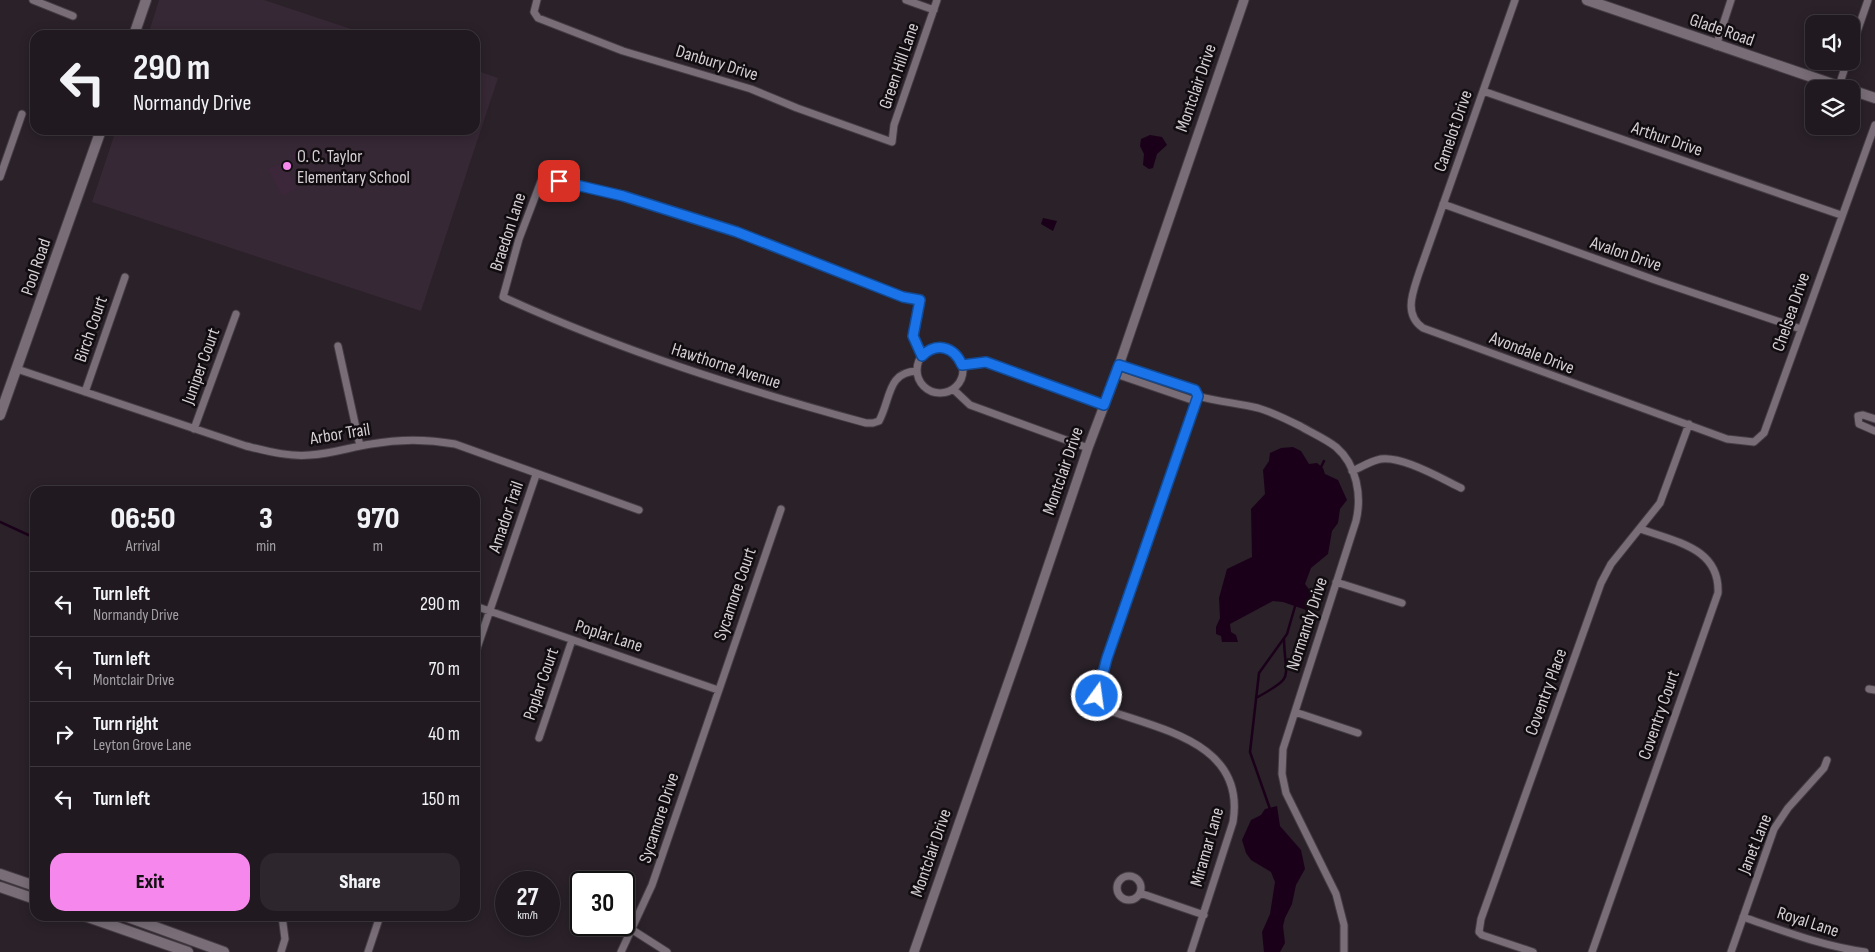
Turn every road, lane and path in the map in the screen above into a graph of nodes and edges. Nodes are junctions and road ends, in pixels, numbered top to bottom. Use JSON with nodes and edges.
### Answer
{"nodes":[{"id":1,"x":33,"y":0,"type":"edge"},
{"id":2,"x":146,"y":0,"type":"edge"},
{"id":3,"x":537,"y":0,"type":"edge"},
{"id":4,"x":906,"y":0,"type":"edge"},
{"id":5,"x":937,"y":0,"type":"edge"},
{"id":6,"x":1244,"y":0,"type":"edge"},
{"id":7,"x":1515,"y":0,"type":"edge"},
{"id":8,"x":1587,"y":0,"type":"edge"},
{"id":9,"x":1731,"y":0,"type":"edge"},
{"id":10,"x":1868,"y":0,"type":"edge"},
{"id":11,"x":934,"y":10,"type":"junction"},
{"id":12,"x":73,"y":16,"type":"dead end"},
{"id":13,"x":1860,"y":24,"type":"edge"},
{"id":14,"x":136,"y":30,"type":"edge"},
{"id":15,"x":1716,"y":46,"type":"junction"},
{"id":16,"x":1819,"y":80,"type":"edge"},
{"id":17,"x":1483,"y":91,"type":"junction"},
{"id":18,"x":1860,"y":93,"type":"edge"},
{"id":19,"x":1875,"y":98,"type":"edge"},
{"id":20,"x":22,"y":114,"type":"dead end"},
{"id":21,"x":1875,"y":125,"type":"edge"},
{"id":22,"x":99,"y":135,"type":"edge"},
{"id":23,"x":892,"y":142,"type":"joint"},
{"id":24,"x":0,"y":177,"type":"edge"},
{"id":25,"x":1443,"y":204,"type":"junction"},
{"id":26,"x":1841,"y":215,"type":"junction"},
{"id":27,"x":1419,"y":273,"type":"joint"},
{"id":28,"x":125,"y":277,"type":"dead end"},
{"id":29,"x":503,"y":297,"type":"joint"},
{"id":30,"x":236,"y":314,"type":"dead end"},
{"id":31,"x":1801,"y":329,"type":"junction"},
{"id":32,"x":338,"y":346,"type":"dead end"},
{"id":33,"x":922,"y":356,"type":"junction"},
{"id":34,"x":962,"y":365,"type":"junction"},
{"id":35,"x":1119,"y":365,"type":"junction"},
{"id":36,"x":18,"y":369,"type":"junction"},
{"id":37,"x":917,"y":371,"type":"junction"},
{"id":38,"x":1116,"y":374,"type":"junction"},
{"id":39,"x":953,"y":389,"type":"junction"},
{"id":40,"x":85,"y":392,"type":"junction"},
{"id":41,"x":1195,"y":398,"type":"junction"},
{"id":42,"x":1104,"y":405,"type":"junction"},
{"id":43,"x":0,"y":415,"type":"edge"},
{"id":44,"x":1875,"y":419,"type":"edge"},
{"id":45,"x":1690,"y":424,"type":"junction"},
{"id":46,"x":194,"y":429,"type":"junction"},
{"id":47,"x":1875,"y":431,"type":"edge"},
{"id":48,"x":360,"y":446,"type":"junction"},
{"id":49,"x":1088,"y":448,"type":"junction"},
{"id":50,"x":1352,"y":471,"type":"junction"},
{"id":51,"x":536,"y":475,"type":"junction"},
{"id":52,"x":1462,"y":488,"type":"dead end"},
{"id":53,"x":781,"y":509,"type":"dead end"},
{"id":54,"x":639,"y":510,"type":"dead end"},
{"id":55,"x":1641,"y":528,"type":"junction"},
{"id":56,"x":1336,"y":582,"type":"junction"},
{"id":57,"x":1402,"y":603,"type":"dead end"},
{"id":58,"x":480,"y":608,"type":"edge"},
{"id":59,"x":490,"y":611,"type":"junction"},
{"id":60,"x":480,"y":640,"type":"edge"},
{"id":61,"x":572,"y":640,"type":"junction"},
{"id":62,"x":718,"y":690,"type":"junction"},
{"id":63,"x":1295,"y":712,"type":"junction"},
{"id":64,"x":1358,"y":733,"type":"dead end"},
{"id":65,"x":539,"y":738,"type":"dead end"},
{"id":66,"x":1827,"y":760,"type":"dead end"},
{"id":67,"x":0,"y":874,"type":"edge"},
{"id":68,"x":30,"y":884,"type":"edge"},
{"id":69,"x":0,"y":887,"type":"edge"},
{"id":70,"x":1140,"y":893,"type":"dead end"},
{"id":71,"x":30,"y":897,"type":"edge"},
{"id":72,"x":1204,"y":914,"type":"junction"},
{"id":73,"x":1743,"y":917,"type":"junction"},
{"id":74,"x":99,"y":921,"type":"edge"},
{"id":75,"x":129,"y":921,"type":"edge"},
{"id":76,"x":141,"y":921,"type":"edge"},
{"id":77,"x":283,"y":921,"type":"edge"},
{"id":78,"x":378,"y":921,"type":"edge"},
{"id":79,"x":635,"y":921,"type":"edge"},
{"id":80,"x":128,"y":931,"type":"junction"},
{"id":81,"x":635,"y":932,"type":"edge"},
{"id":82,"x":628,"y":936,"type":"edge"},
{"id":83,"x":188,"y":952,"type":"edge"},
{"id":84,"x":224,"y":952,"type":"edge"},
{"id":85,"x":281,"y":952,"type":"edge"},
{"id":86,"x":368,"y":952,"type":"edge"},
{"id":87,"x":621,"y":952,"type":"edge"},
{"id":88,"x":667,"y":952,"type":"edge"},
{"id":89,"x":914,"y":952,"type":"edge"},
{"id":90,"x":1191,"y":952,"type":"edge"},
{"id":91,"x":1344,"y":952,"type":"edge"},
{"id":92,"x":1533,"y":952,"type":"edge"},
{"id":93,"x":1592,"y":952,"type":"edge"},
{"id":94,"x":1731,"y":952,"type":"edge"},
{"id":95,"x":1865,"y":952,"type":"edge"}],
"edges":[{"from":1,"to":12,"type":"street"},
{"from":2,"to":14,"type":"main road"},
{"from":3,"to":23,"type":"street","name":"Danbury Drive"},
{"from":4,"to":11,"type":"street"},
{"from":5,"to":11,"type":"street","name":"Green Hill Lane"},
{"from":6,"to":35,"type":"street","name":"Montclair Drive"},
{"from":7,"to":17,"type":"street","name":"Camelot Drive"},
{"from":8,"to":15,"type":"main road","name":"Glade Road"},
{"from":9,"to":15,"type":"street"},
{"from":10,"to":13,"type":"street"},
{"from":11,"to":23,"type":"street","name":"Green Hill Lane"},
{"from":15,"to":16,"type":"main road","name":"Glade Road"},
{"from":17,"to":25,"type":"street","name":"Camelot Drive"},
{"from":17,"to":26,"type":"street","name":"Arthur Drive"},
{"from":18,"to":19,"type":"main road"},
{"from":20,"to":24,"type":"street"},
{"from":21,"to":26,"type":"street","name":"Chelsea Drive"},
{"from":22,"to":36,"type":"main road","name":"Pool Road"},
{"from":25,"to":27,"type":"street","name":"Camelot Drive"},
{"from":25,"to":31,"type":"street","name":"Avalon Drive"},
{"from":26,"to":31,"type":"street","name":"Chelsea Drive"},
{"from":27,"to":45,"type":"street","name":"Avondale Drive"},
{"from":28,"to":40,"type":"street","name":"Birch Court"},
{"from":29,"to":33,"type":"street","name":"Braedon Lane"},
{"from":29,"to":37,"type":"street","name":"Hawthorne Avenue"},
{"from":30,"to":46,"type":"street","name":"Juniper Court"},
{"from":31,"to":45,"type":"street","name":"Chelsea Drive"},
{"from":32,"to":48,"type":"street"},
{"from":33,"to":34,"type":"street"},
{"from":33,"to":37,"type":"street"},
{"from":34,"to":39,"type":"street"},
{"from":34,"to":42,"type":"street"},
{"from":35,"to":38,"type":"street","name":"Montclair Drive"},
{"from":35,"to":41,"type":"street","name":"Normandy Drive"},
{"from":36,"to":40,"type":"street","name":"Arbor Trail"},
{"from":36,"to":43,"type":"main road","name":"Pool Road"},
{"from":37,"to":39,"type":"street"},
{"from":38,"to":41,"type":"street","name":"Normandy Drive"},
{"from":38,"to":42,"type":"street","name":"Montclair Drive"},
{"from":39,"to":49,"type":"street"},
{"from":40,"to":46,"type":"street","name":"Arbor Trail"},
{"from":41,"to":50,"type":"street","name":"Normandy Drive"},
{"from":41,"to":72,"type":"street","name":"Miramar Lane"},
{"from":42,"to":49,"type":"street","name":"Montclair Drive"},
{"from":44,"to":47,"type":"street"},
{"from":45,"to":55,"type":"street","name":"Coventry Place"},
{"from":46,"to":48,"type":"street","name":"Arbor Trail"},
{"from":48,"to":51,"type":"street","name":"Arbor Trail"},
{"from":49,"to":89,"type":"street","name":"Montclair Drive"},
{"from":50,"to":52,"type":"street"},
{"from":50,"to":56,"type":"street","name":"Normandy Drive"},
{"from":51,"to":54,"type":"street","name":"Arbor Trail"},
{"from":51,"to":59,"type":"street","name":"Amador Trail"},
{"from":53,"to":62,"type":"street","name":"Sycamore Court"},
{"from":55,"to":92,"type":"street","name":"Coventry Place"},
{"from":55,"to":93,"type":"street","name":"Coventry Court"},
{"from":56,"to":57,"type":"street"},
{"from":56,"to":63,"type":"street","name":"Normandy Drive"},
{"from":58,"to":59,"type":"street","name":"Poplar Lane"},
{"from":59,"to":60,"type":"street","name":"Amador Trail"},
{"from":59,"to":61,"type":"street","name":"Poplar Lane"},
{"from":61,"to":62,"type":"street","name":"Poplar Lane"},
{"from":61,"to":65,"type":"street","name":"Poplar Court"},
{"from":62,"to":79,"type":"street","name":"Sycamore Drive"},
{"from":63,"to":64,"type":"street"},
{"from":63,"to":91,"type":"street","name":"Normandy Drive"},
{"from":66,"to":73,"type":"street","name":"Janet Lane"},
{"from":67,"to":68,"type":"main road"},
{"from":69,"to":71,"type":"main road"},
{"from":70,"to":72,"type":"street"},
{"from":72,"to":90,"type":"street","name":"Miramar Lane"},
{"from":73,"to":94,"type":"street","name":"Janet Lane"},
{"from":73,"to":95,"type":"street","name":"Royal Lane"},
{"from":74,"to":80,"type":"main road"},
{"from":75,"to":80,"type":"street"},
{"from":76,"to":84,"type":"main road"},
{"from":77,"to":85,"type":"street"},
{"from":78,"to":86,"type":"street"},
{"from":80,"to":83,"type":"main road"},
{"from":81,"to":88,"type":"street"},
{"from":82,"to":87,"type":"street","name":"Sycamore Drive"}]}
